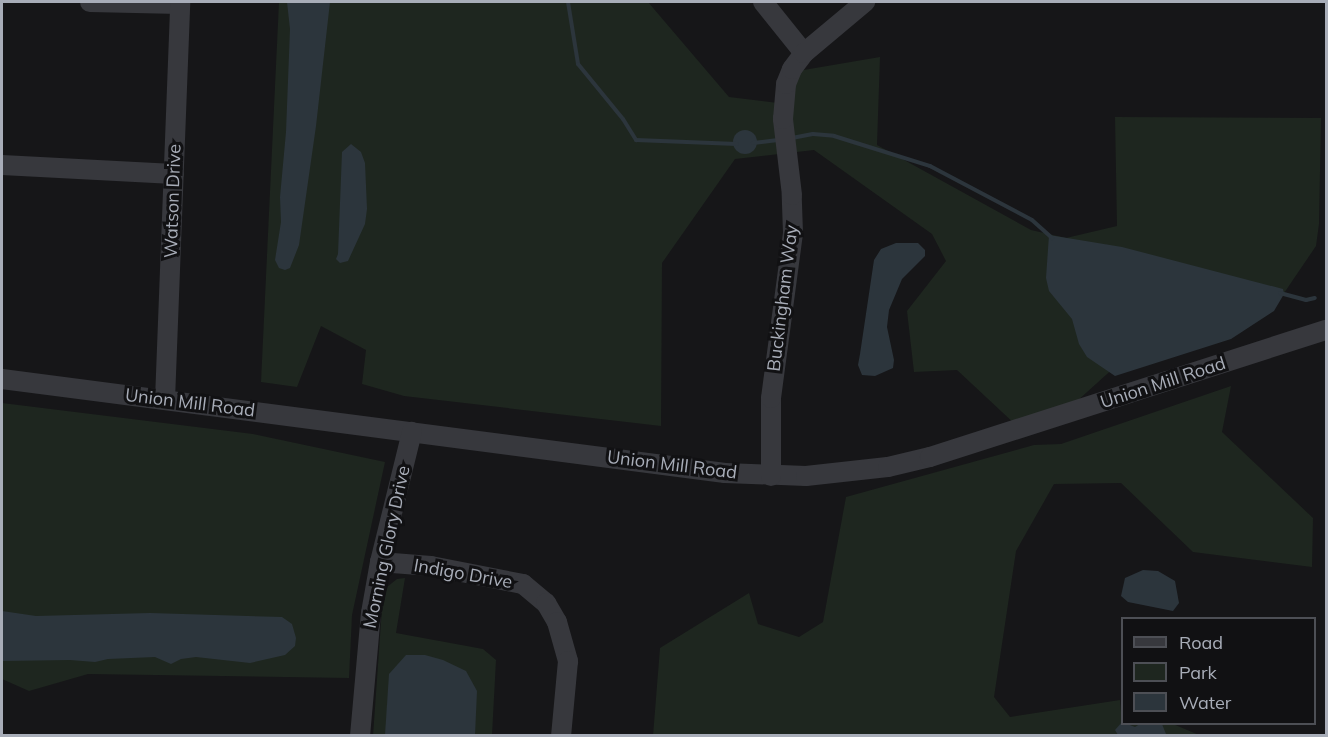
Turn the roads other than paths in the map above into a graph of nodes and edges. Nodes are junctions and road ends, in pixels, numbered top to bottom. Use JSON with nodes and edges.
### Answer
{"nodes":[{"id":1,"x":90,"y":2,"type":"edge"},
{"id":2,"x":763,"y":2,"type":"edge"},
{"id":3,"x":865,"y":2,"type":"edge"},
{"id":4,"x":180,"y":3,"type":"edge"},
{"id":5,"x":804,"y":53,"type":"junction"},
{"id":6,"x":2,"y":165,"type":"edge"},
{"id":7,"x":174,"y":174,"type":"junction"},
{"id":8,"x":1326,"y":330,"type":"edge"},
{"id":9,"x":2,"y":379,"type":"edge"},
{"id":10,"x":165,"y":400,"type":"junction"},
{"id":11,"x":412,"y":432,"type":"junction"},
{"id":12,"x":771,"y":476,"type":"junction"},
{"id":13,"x":380,"y":562,"type":"junction"},
{"id":14,"x":360,"y":735,"type":"edge"},
{"id":15,"x":561,"y":735,"type":"edge"}],
"edges":[{"from":1,"to":4,"type":"street"},
{"from":2,"to":5,"type":"street"},
{"from":3,"to":5,"type":"street","name":"Buckingham Way"},
{"from":4,"to":7,"type":"street","name":"Watson Drive"},
{"from":5,"to":12,"type":"street","name":"Buckingham Way"},
{"from":6,"to":7,"type":"street"},
{"from":7,"to":10,"type":"street","name":"Watson Drive"},
{"from":8,"to":12,"type":"street","name":"Union Mill Road"},
{"from":9,"to":10,"type":"street","name":"Union Mill Road"},
{"from":10,"to":11,"type":"street","name":"Union Mill Road"},
{"from":11,"to":12,"type":"street","name":"Union Mill Road"},
{"from":11,"to":13,"type":"street","name":"Morning Glory Drive"},
{"from":13,"to":14,"type":"street","name":"Morning Glory Drive"},
{"from":13,"to":15,"type":"street","name":"Indigo Drive"}]}
